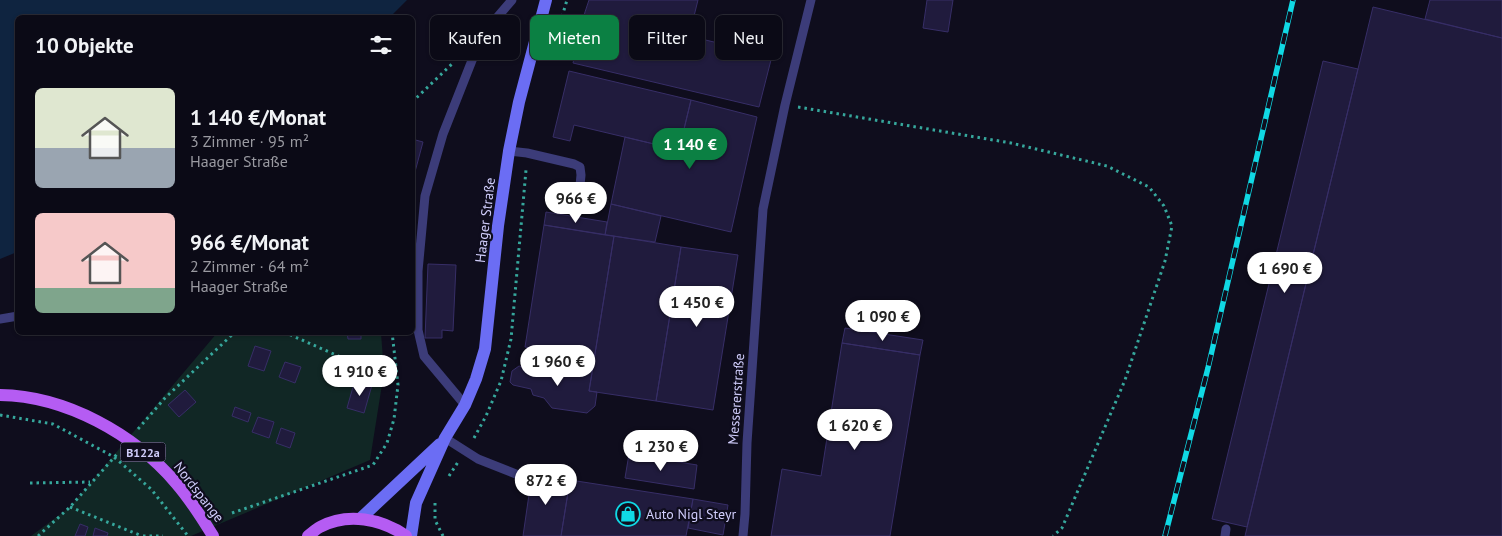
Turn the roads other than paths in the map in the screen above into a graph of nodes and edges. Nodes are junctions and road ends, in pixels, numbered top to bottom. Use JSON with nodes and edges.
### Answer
{"nodes":[{"id":1,"x":512,"y":0,"type":"edge"},
{"id":2,"x":546,"y":0,"type":"edge"},
{"id":3,"x":811,"y":0,"type":"edge"},
{"id":4,"x":509,"y":151,"type":"junction"},
{"id":5,"x":578,"y":207,"type":"dead end"},
{"id":6,"x":15,"y":316,"type":"edge"},
{"id":7,"x":0,"y":319,"type":"edge"},
{"id":8,"x":0,"y":395,"type":"edge"},
{"id":9,"x":465,"y":405,"type":"junction"},
{"id":10,"x":445,"y":438,"type":"junction"},
{"id":11,"x":526,"y":478,"type":"dead end"},
{"id":12,"x":360,"y":519,"type":"junction"},
{"id":13,"x":213,"y":536,"type":"edge"},
{"id":14,"x":308,"y":536,"type":"edge"},
{"id":15,"x":406,"y":536,"type":"edge"},
{"id":16,"x":411,"y":536,"type":"edge"},
{"id":17,"x":743,"y":536,"type":"edge"}],
"edges":[{"from":1,"to":9,"type":"lane"},
{"from":2,"to":4,"type":"street","name":"Haager Straße"},
{"from":3,"to":17,"type":"lane","name":"Messererstraße"},
{"from":4,"to":5,"type":"lane"},
{"from":4,"to":9,"type":"street","name":"Haager Straße"},
{"from":6,"to":7,"type":"lane"},
{"from":8,"to":13,"type":"main road","name":"Nordspange","number":"B122a"},
{"from":9,"to":10,"type":"street","name":"Haager Straße"},
{"from":10,"to":11,"type":"lane"},
{"from":10,"to":12,"type":"street","name":"Haager Straße"},
{"from":10,"to":16,"type":"street","name":"Haager Straße"},
{"from":12,"to":14,"type":"main road"},
{"from":12,"to":15,"type":"main road"}]}
